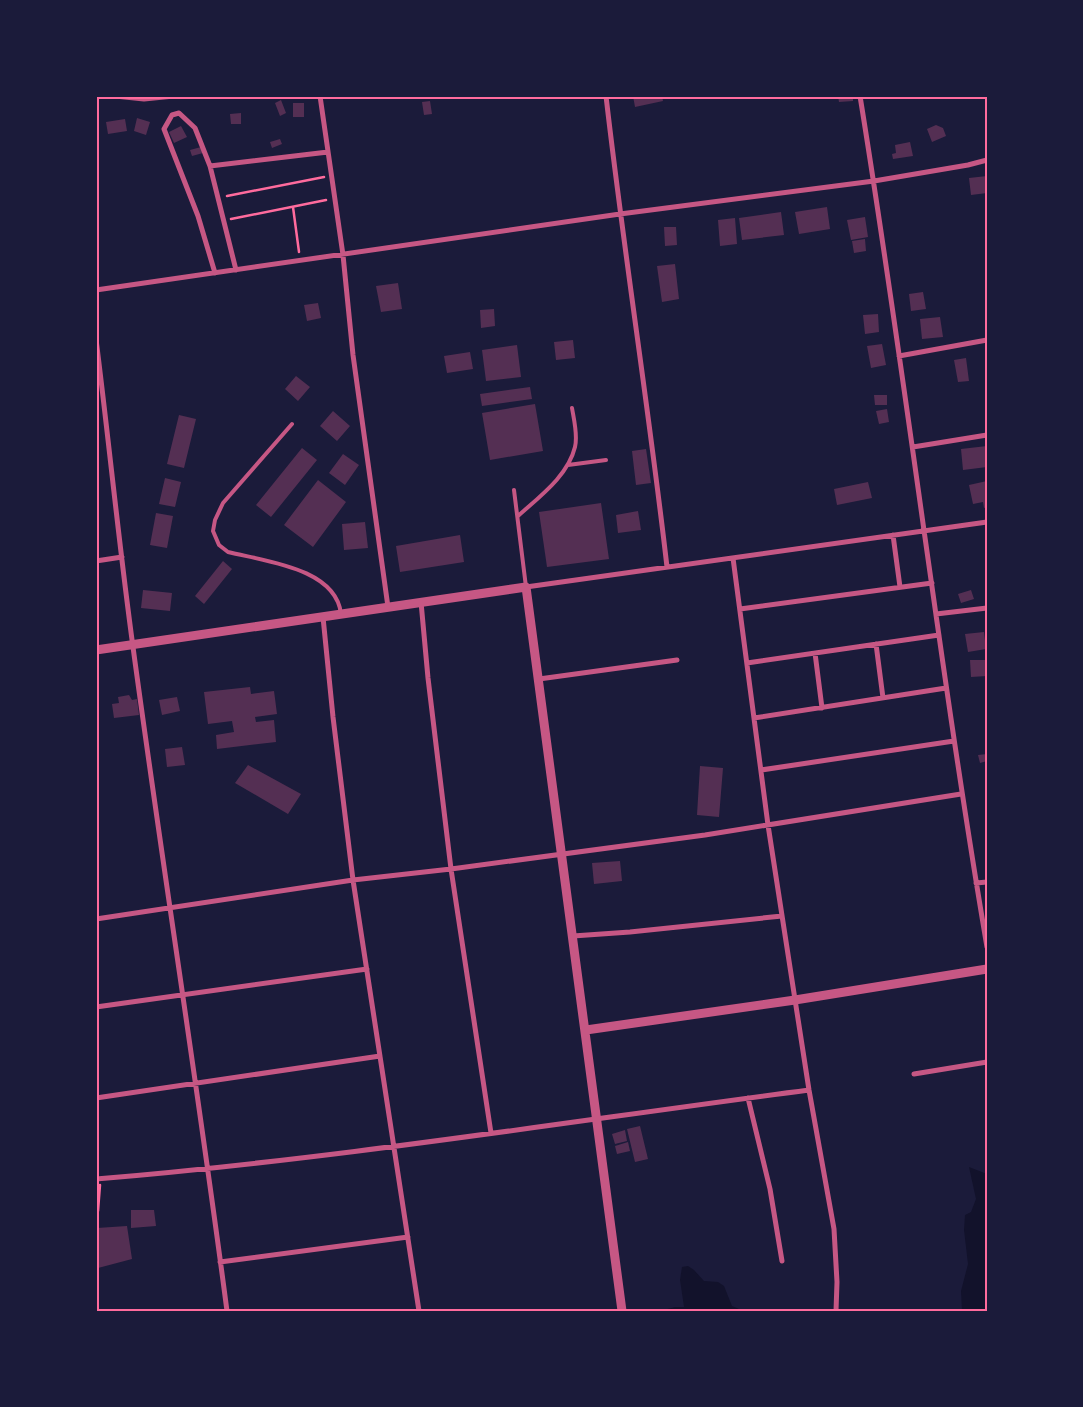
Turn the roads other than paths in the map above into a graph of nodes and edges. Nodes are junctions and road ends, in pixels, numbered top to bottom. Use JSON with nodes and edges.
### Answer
{"nodes":[{"id":1,"x":115,"y":96,"type":"edge"},
{"id":2,"x":174,"y":96,"type":"edge"},
{"id":3,"x":320,"y":96,"type":"edge"},
{"id":4,"x":606,"y":96,"type":"edge"},
{"id":5,"x":860,"y":96,"type":"edge"},
{"id":6,"x":328,"y":152,"type":"junction"},
{"id":7,"x":987,"y":160,"type":"edge"},
{"id":8,"x":210,"y":166,"type":"junction"},
{"id":9,"x":874,"y":181,"type":"junction"},
{"id":10,"x":620,"y":214,"type":"junction"},
{"id":11,"x":343,"y":255,"type":"junction"},
{"id":12,"x":236,"y":270,"type":"junction"},
{"id":13,"x":215,"y":273,"type":"junction"},
{"id":14,"x":96,"y":290,"type":"edge"},
{"id":15,"x":96,"y":339,"type":"edge"},
{"id":16,"x":987,"y":340,"type":"edge"},
{"id":17,"x":899,"y":356,"type":"junction"},
{"id":18,"x":572,"y":408,"type":"dead end"},
{"id":19,"x":292,"y":424,"type":"dead end"},
{"id":20,"x":987,"y":435,"type":"edge"},
{"id":21,"x":913,"y":447,"type":"junction"},
{"id":22,"x":606,"y":460,"type":"dead end"},
{"id":23,"x":568,"y":465,"type":"junction"},
{"id":24,"x":514,"y":490,"type":"dead end"},
{"id":25,"x":518,"y":516,"type":"junction"},
{"id":26,"x":987,"y":522,"type":"edge"},
{"id":27,"x":925,"y":530,"type":"junction"},
{"id":28,"x":893,"y":534,"type":"junction"},
{"id":29,"x":122,"y":557,"type":"junction"},
{"id":30,"x":733,"y":558,"type":"junction"},
{"id":31,"x":96,"y":561,"type":"edge"},
{"id":32,"x":668,"y":567,"type":"junction"},
{"id":33,"x":932,"y":583,"type":"junction"},
{"id":34,"x":526,"y":587,"type":"junction"},
{"id":35,"x":900,"y":587,"type":"junction"},
{"id":36,"x":421,"y":602,"type":"junction"},
{"id":37,"x":388,"y":607,"type":"junction"},
{"id":38,"x":987,"y":608,"type":"edge"},
{"id":39,"x":740,"y":609,"type":"junction"},
{"id":40,"x":341,"y":614,"type":"junction"},
{"id":41,"x":936,"y":614,"type":"junction"},
{"id":42,"x":323,"y":616,"type":"junction"},
{"id":43,"x":939,"y":635,"type":"junction"},
{"id":44,"x":132,"y":644,"type":"junction"},
{"id":45,"x":876,"y":644,"type":"junction"},
{"id":46,"x":96,"y":650,"type":"edge"},
{"id":47,"x":815,"y":653,"type":"junction"},
{"id":48,"x":677,"y":660,"type":"dead end"},
{"id":49,"x":747,"y":663,"type":"junction"},
{"id":50,"x":539,"y":679,"type":"junction"},
{"id":51,"x":946,"y":688,"type":"junction"},
{"id":52,"x":883,"y":698,"type":"junction"},
{"id":53,"x":822,"y":708,"type":"junction"},
{"id":54,"x":754,"y":718,"type":"junction"},
{"id":55,"x":954,"y":741,"type":"junction"},
{"id":56,"x":761,"y":770,"type":"junction"},
{"id":57,"x":961,"y":794,"type":"junction"},
{"id":58,"x":768,"y":825,"type":"junction"},
{"id":59,"x":562,"y":854,"type":"junction"},
{"id":60,"x":451,"y":869,"type":"junction"},
{"id":61,"x":353,"y":880,"type":"junction"},
{"id":62,"x":987,"y":882,"type":"edge"},
{"id":63,"x":976,"y":883,"type":"junction"},
{"id":64,"x":169,"y":908,"type":"junction"},
{"id":65,"x":782,"y":916,"type":"junction"},
{"id":66,"x":96,"y":920,"type":"edge"},
{"id":67,"x":573,"y":936,"type":"junction"},
{"id":68,"x":987,"y":947,"type":"edge"},
{"id":69,"x":367,"y":969,"type":"junction"},
{"id":70,"x":987,"y":969,"type":"edge"},
{"id":71,"x":182,"y":995,"type":"junction"},
{"id":72,"x":796,"y":1000,"type":"junction"},
{"id":73,"x":96,"y":1007,"type":"edge"},
{"id":74,"x":586,"y":1030,"type":"junction"},
{"id":75,"x":380,"y":1056,"type":"junction"},
{"id":76,"x":987,"y":1062,"type":"edge"},
{"id":77,"x":914,"y":1074,"type":"dead end"},
{"id":78,"x":195,"y":1083,"type":"junction"},
{"id":79,"x":809,"y":1090,"type":"junction"},
{"id":80,"x":96,"y":1098,"type":"edge"},
{"id":81,"x":748,"y":1098,"type":"junction"},
{"id":82,"x":597,"y":1118,"type":"junction"},
{"id":83,"x":491,"y":1133,"type":"junction"},
{"id":84,"x":395,"y":1146,"type":"junction"},
{"id":85,"x":208,"y":1169,"type":"junction"},
{"id":86,"x":99,"y":1179,"type":"edge"},
{"id":87,"x":408,"y":1237,"type":"junction"},
{"id":88,"x":782,"y":1260,"type":"dead end"},
{"id":89,"x":220,"y":1262,"type":"junction"},
{"id":90,"x":227,"y":1311,"type":"edge"},
{"id":91,"x":419,"y":1311,"type":"edge"},
{"id":92,"x":622,"y":1311,"type":"edge"},
{"id":93,"x":836,"y":1311,"type":"edge"}],
"edges":[{"from":1,"to":2,"type":"street"},
{"from":3,"to":6,"type":"street"},
{"from":4,"to":10,"type":"street"},
{"from":5,"to":9,"type":"street"},
{"from":6,"to":8,"type":"street"},
{"from":6,"to":11,"type":"street"},
{"from":7,"to":9,"type":"street"},
{"from":8,"to":12,"type":"street"},
{"from":8,"to":13,"type":"street"},
{"from":9,"to":10,"type":"street"},
{"from":9,"to":17,"type":"street"},
{"from":10,"to":11,"type":"street"},
{"from":10,"to":32,"type":"street"},
{"from":11,"to":12,"type":"street"},
{"from":11,"to":37,"type":"street"},
{"from":12,"to":13,"type":"street"},
{"from":13,"to":14,"type":"street"},
{"from":15,"to":29,"type":"street"},
{"from":16,"to":17,"type":"street"},
{"from":17,"to":21,"type":"street"},
{"from":18,"to":23,"type":"lane"},
{"from":19,"to":40,"type":"lane"},
{"from":20,"to":21,"type":"street"},
{"from":21,"to":27,"type":"street"},
{"from":22,"to":23,"type":"lane"},
{"from":23,"to":25,"type":"lane"},
{"from":24,"to":25,"type":"lane"},
{"from":25,"to":34,"type":"lane"},
{"from":26,"to":27,"type":"street"},
{"from":27,"to":28,"type":"street"},
{"from":27,"to":33,"type":"street"},
{"from":28,"to":30,"type":"street"},
{"from":28,"to":35,"type":"street"},
{"from":29,"to":31,"type":"street"},
{"from":29,"to":44,"type":"street"},
{"from":30,"to":32,"type":"street"},
{"from":30,"to":39,"type":"street"},
{"from":32,"to":34,"type":"street"},
{"from":33,"to":35,"type":"street"},
{"from":33,"to":41,"type":"street"},
{"from":34,"to":36,"type":"street"},
{"from":34,"to":50,"type":"street"},
{"from":35,"to":39,"type":"street"},
{"from":36,"to":37,"type":"street"},
{"from":36,"to":60,"type":"street"},
{"from":37,"to":40,"type":"street"},
{"from":38,"to":41,"type":"street"},
{"from":39,"to":49,"type":"street"},
{"from":40,"to":42,"type":"street"},
{"from":41,"to":43,"type":"street"},
{"from":42,"to":44,"type":"street"},
{"from":42,"to":61,"type":"street"},
{"from":43,"to":45,"type":"street"},
{"from":43,"to":51,"type":"street"},
{"from":44,"to":46,"type":"street"},
{"from":44,"to":64,"type":"street"},
{"from":45,"to":47,"type":"street"},
{"from":45,"to":52,"type":"street"},
{"from":47,"to":49,"type":"street"},
{"from":47,"to":53,"type":"street"},
{"from":48,"to":50,"type":"street"},
{"from":49,"to":54,"type":"street"},
{"from":50,"to":59,"type":"street"},
{"from":51,"to":52,"type":"street"},
{"from":51,"to":55,"type":"street"},
{"from":52,"to":53,"type":"street"},
{"from":53,"to":54,"type":"street"},
{"from":54,"to":56,"type":"street"},
{"from":55,"to":56,"type":"street"},
{"from":55,"to":57,"type":"street"},
{"from":56,"to":58,"type":"street"},
{"from":57,"to":58,"type":"street"},
{"from":57,"to":63,"type":"street"},
{"from":58,"to":59,"type":"street"},
{"from":58,"to":65,"type":"street"},
{"from":59,"to":60,"type":"street"},
{"from":59,"to":67,"type":"street"},
{"from":60,"to":61,"type":"street"},
{"from":60,"to":83,"type":"street"},
{"from":61,"to":64,"type":"street"},
{"from":61,"to":69,"type":"street"},
{"from":62,"to":63,"type":"street"},
{"from":63,"to":68,"type":"street"},
{"from":64,"to":66,"type":"street"},
{"from":64,"to":71,"type":"street"},
{"from":65,"to":67,"type":"street"},
{"from":65,"to":72,"type":"street"},
{"from":67,"to":74,"type":"street"},
{"from":69,"to":71,"type":"street"},
{"from":69,"to":75,"type":"street"},
{"from":70,"to":72,"type":"street"},
{"from":71,"to":73,"type":"street"},
{"from":71,"to":78,"type":"street"},
{"from":72,"to":74,"type":"street"},
{"from":72,"to":79,"type":"street"},
{"from":74,"to":82,"type":"street"},
{"from":75,"to":78,"type":"street"},
{"from":75,"to":84,"type":"street"},
{"from":76,"to":77,"type":"street"},
{"from":78,"to":80,"type":"street"},
{"from":78,"to":85,"type":"street"},
{"from":79,"to":81,"type":"street"},
{"from":79,"to":93,"type":"street"},
{"from":81,"to":82,"type":"street"},
{"from":81,"to":88,"type":"street"},
{"from":82,"to":83,"type":"street"},
{"from":82,"to":92,"type":"street"},
{"from":83,"to":84,"type":"street"},
{"from":84,"to":85,"type":"street"},
{"from":84,"to":87,"type":"street"},
{"from":85,"to":86,"type":"street"},
{"from":85,"to":89,"type":"street"},
{"from":87,"to":89,"type":"street"},
{"from":87,"to":91,"type":"street"},
{"from":89,"to":90,"type":"street"}]}
